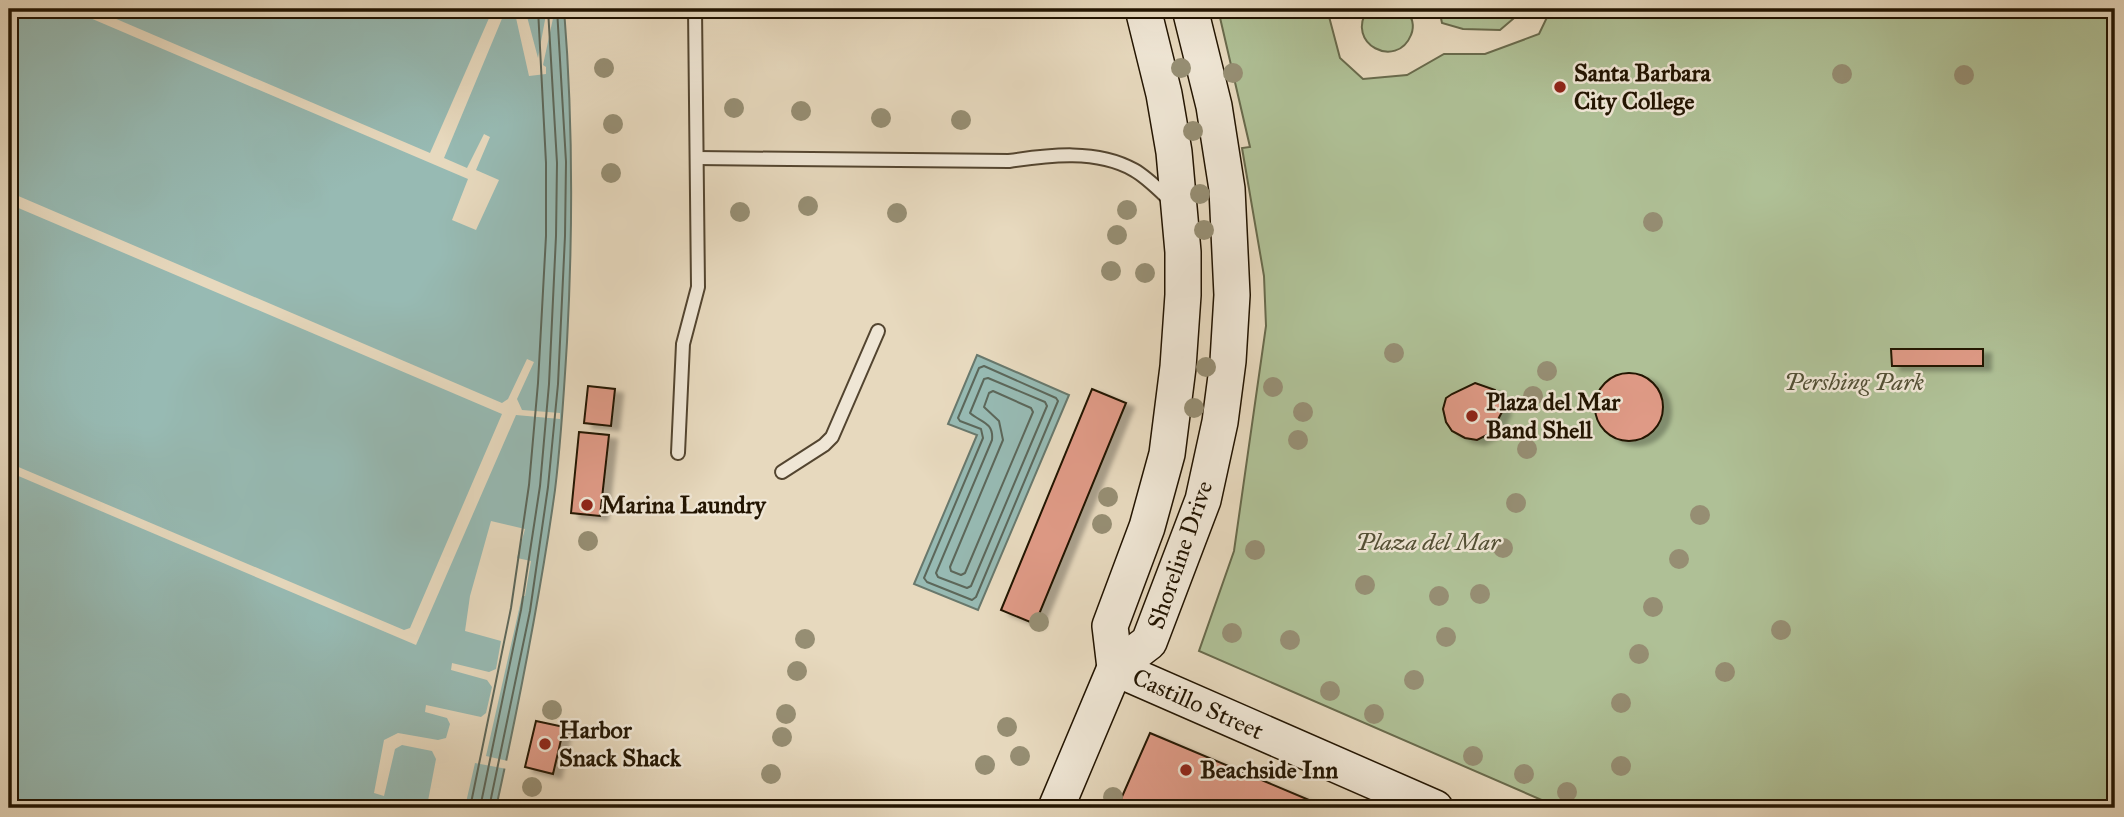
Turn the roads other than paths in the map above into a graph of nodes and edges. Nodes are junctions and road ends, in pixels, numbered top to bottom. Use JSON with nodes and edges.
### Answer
{"nodes":[{"id":1,"x":695,"y":9,"type":"edge"},
{"id":2,"x":1143,"y":9,"type":"edge"},
{"id":3,"x":1190,"y":9,"type":"edge"},
{"id":4,"x":697,"y":158,"type":"junction"},
{"id":5,"x":1180,"y":209,"type":"junction"},
{"id":6,"x":878,"y":331,"type":"dead end"},
{"id":7,"x":678,"y":453,"type":"dead end"},
{"id":8,"x":782,"y":472,"type":"dead end"},
{"id":9,"x":1115,"y":668,"type":"junction"},
{"id":10,"x":1413,"y":804,"type":"edge"},
{"id":11,"x":1056,"y":808,"type":"edge"}],
"edges":[{"from":1,"to":4,"type":"lane"},
{"from":2,"to":5,"type":"main road","name":"Shoreline Drive"},
{"from":3,"to":9,"type":"main road","name":"Shoreline Drive"},
{"from":4,"to":5,"type":"lane"},
{"from":4,"to":7,"type":"lane"},
{"from":5,"to":9,"type":"main road","name":"Shoreline Drive"},
{"from":6,"to":8,"type":"lane"},
{"from":9,"to":10,"type":"main road","name":"Castillo Street"},
{"from":9,"to":11,"type":"main road"}]}
